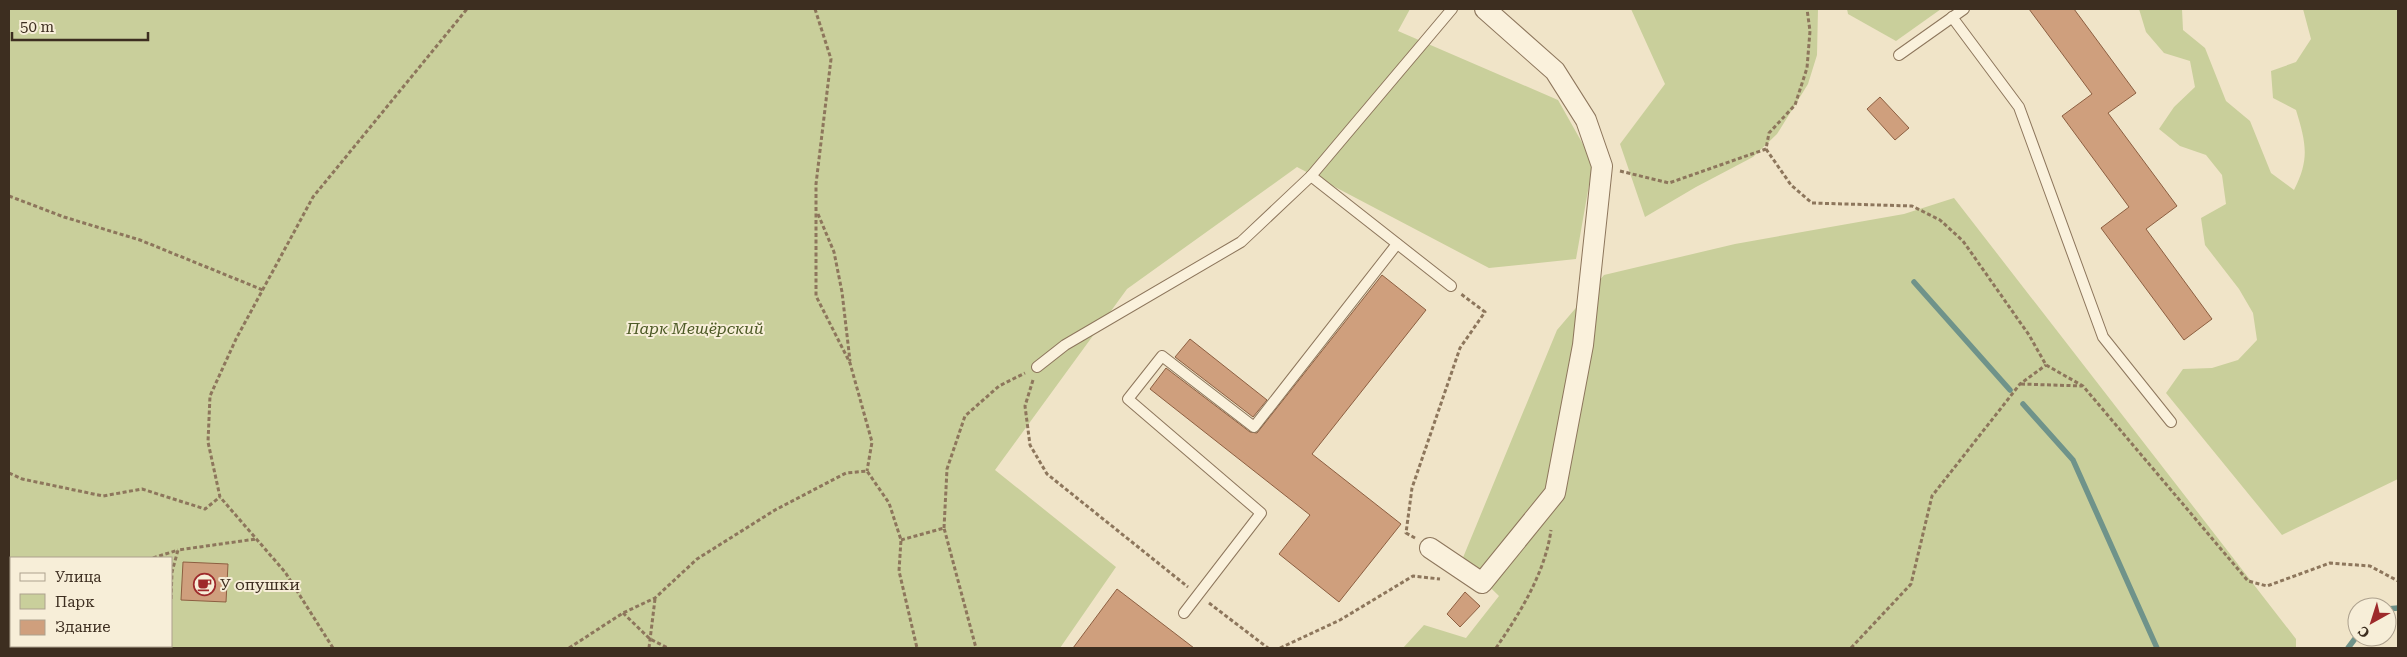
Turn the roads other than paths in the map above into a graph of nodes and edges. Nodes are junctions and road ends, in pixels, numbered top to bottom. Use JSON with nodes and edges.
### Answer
{"nodes":[{"id":1,"x":1452,"y":9,"type":"edge"},
{"id":2,"x":1485,"y":9,"type":"edge"},
{"id":3,"x":1964,"y":9,"type":"edge"},
{"id":4,"x":1952,"y":17,"type":"junction"},
{"id":5,"x":1899,"y":55,"type":"dead end"},
{"id":6,"x":1311,"y":176,"type":"junction"},
{"id":7,"x":1398,"y":244,"type":"junction"},
{"id":8,"x":1451,"y":286,"type":"road end"},
{"id":9,"x":1037,"y":367,"type":"road end"},
{"id":10,"x":2170,"y":422,"type":"dead end"},
{"id":11,"x":1430,"y":548,"type":"dead end"},
{"id":12,"x":1184,"y":613,"type":"dead end"}],
"edges":[{"from":1,"to":6,"type":"lane"},
{"from":2,"to":11,"type":"street"},
{"from":3,"to":4,"type":"lane"},
{"from":4,"to":5,"type":"lane"},
{"from":4,"to":10,"type":"lane"},
{"from":6,"to":7,"type":"lane"},
{"from":6,"to":9,"type":"lane"},
{"from":7,"to":8,"type":"lane"},
{"from":7,"to":12,"type":"lane"}]}
